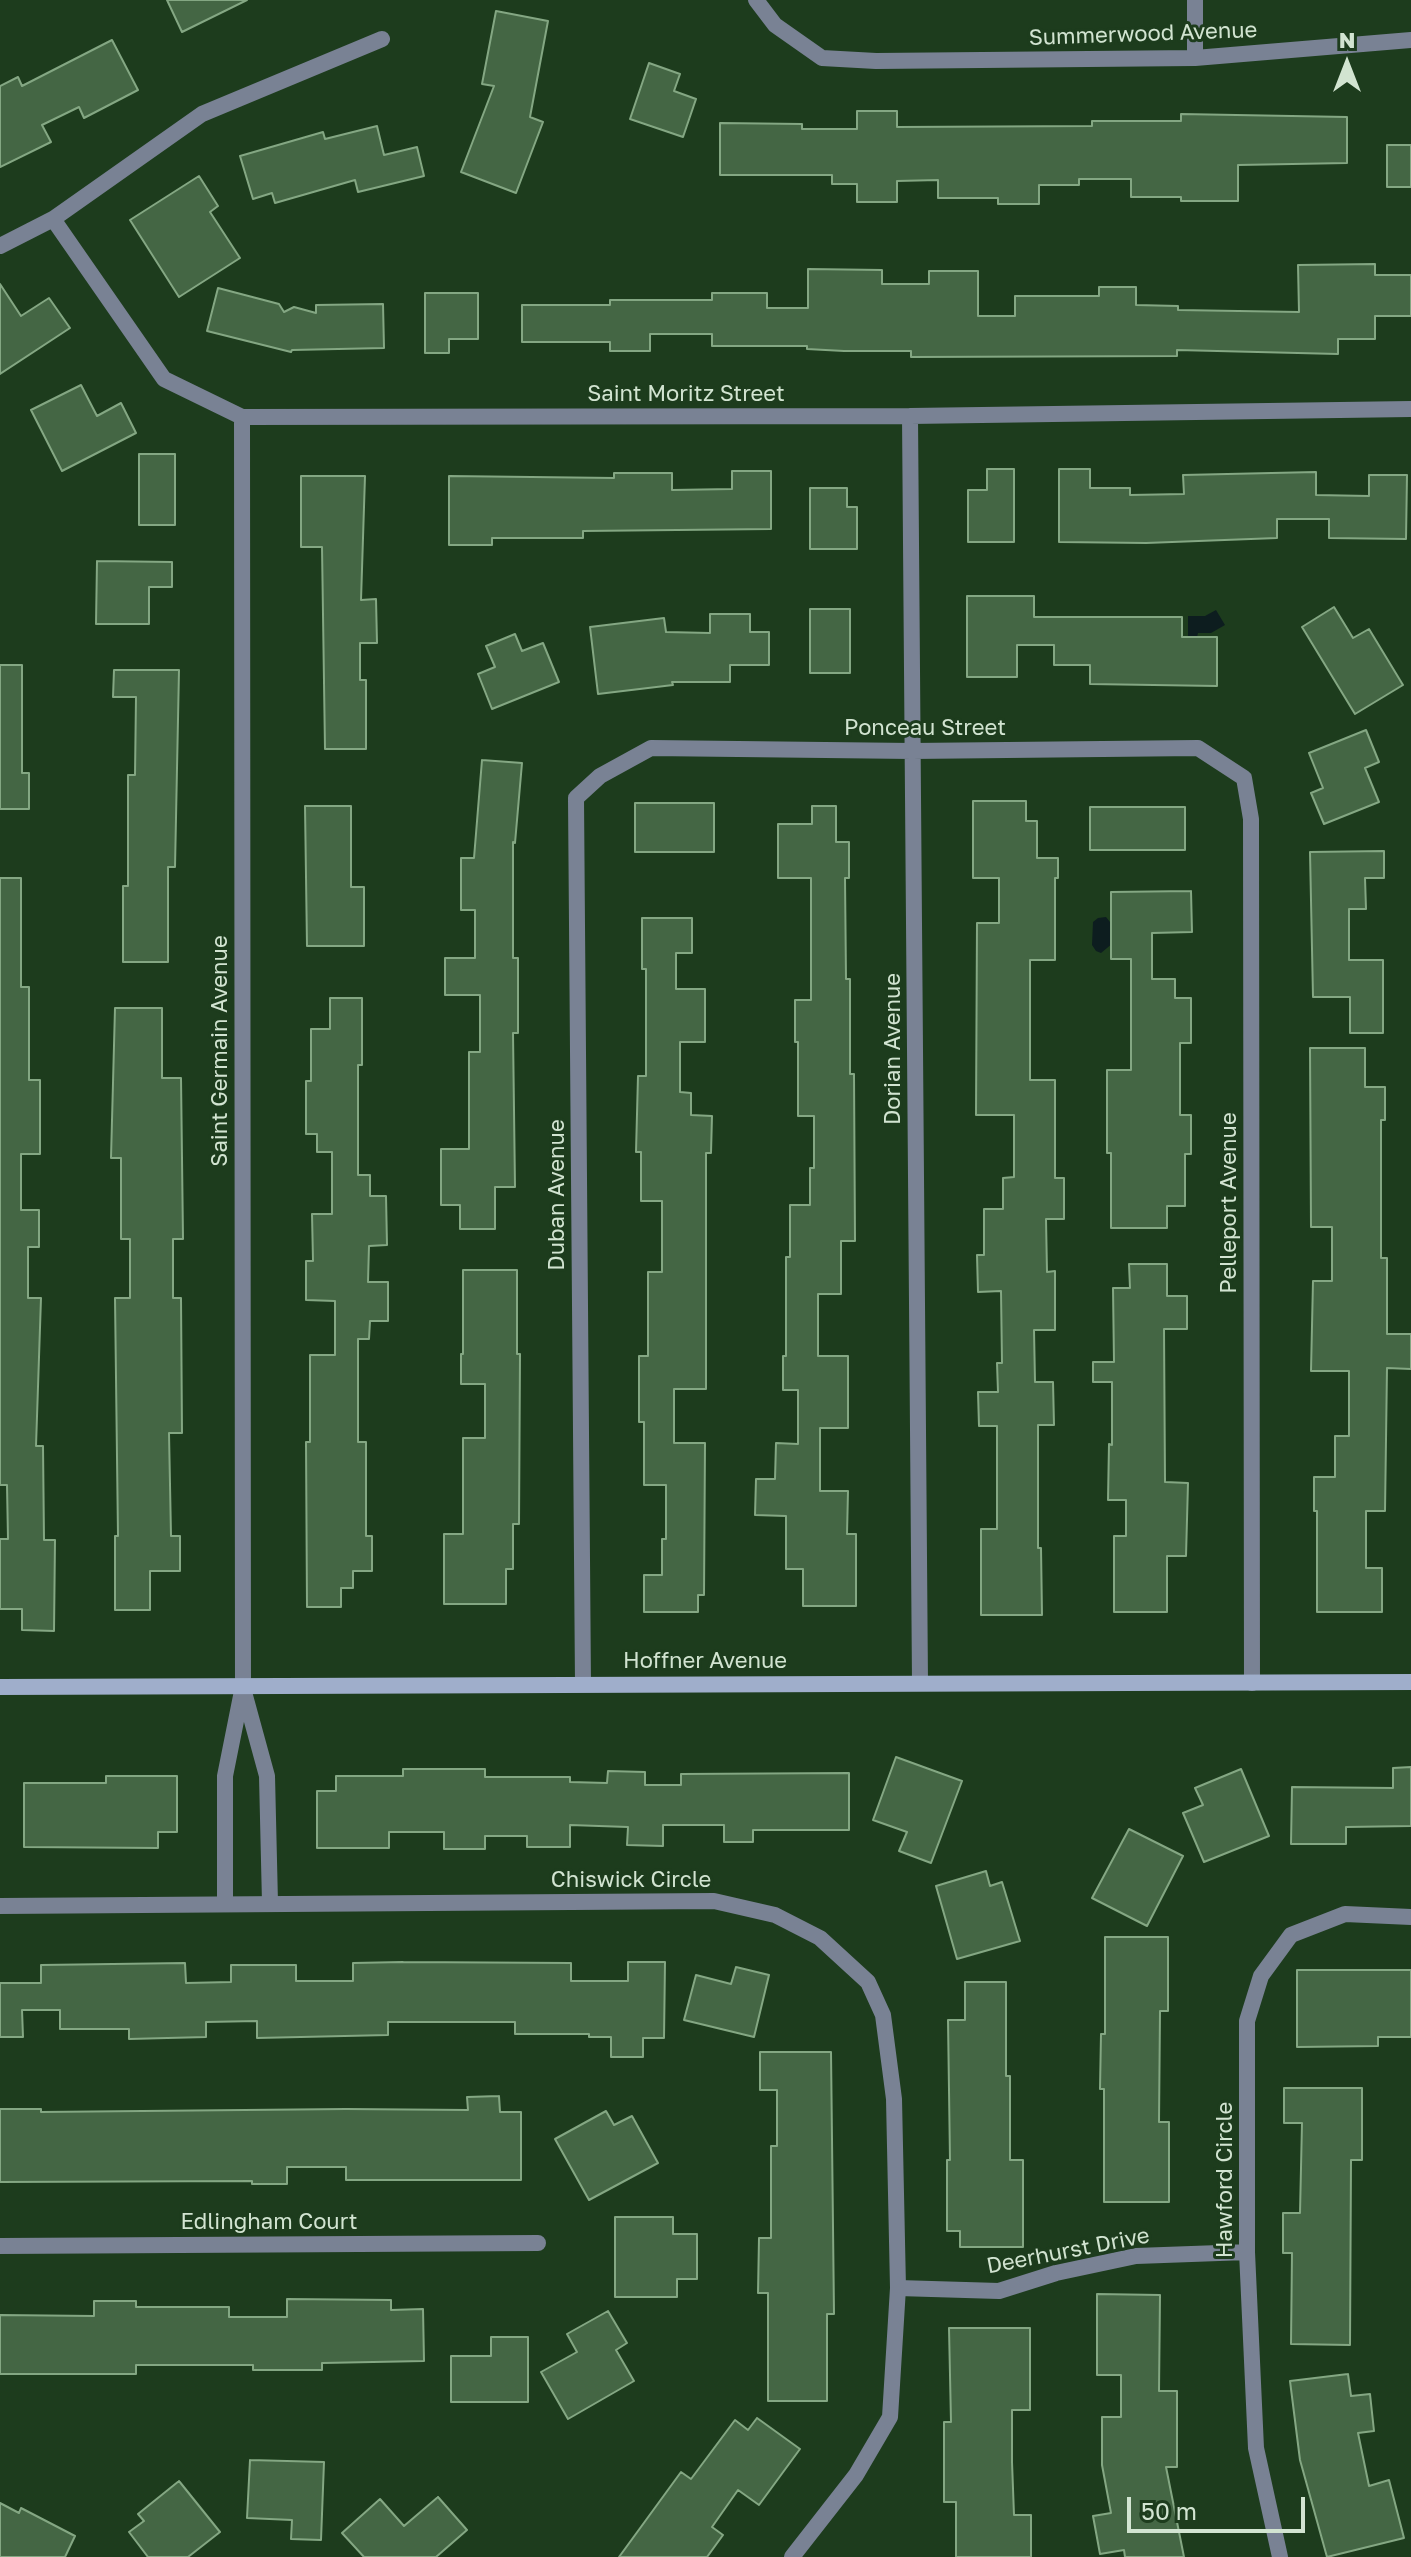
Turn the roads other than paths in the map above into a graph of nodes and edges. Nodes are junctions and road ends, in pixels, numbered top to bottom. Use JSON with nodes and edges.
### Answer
{"nodes":[{"id":1,"x":756,"y":0,"type":"edge"},
{"id":2,"x":1195,"y":0,"type":"edge"},
{"id":3,"x":382,"y":39,"type":"dead end"},
{"id":4,"x":1411,"y":40,"type":"edge"},
{"id":5,"x":1195,"y":58,"type":"junction"},
{"id":6,"x":53,"y":219,"type":"junction"},
{"id":7,"x":0,"y":246,"type":"edge"},
{"id":8,"x":1411,"y":409,"type":"edge"},
{"id":9,"x":910,"y":416,"type":"junction"},
{"id":10,"x":242,"y":417,"type":"junction"},
{"id":11,"x":651,"y":748,"type":"joint"},
{"id":12,"x":1198,"y":748,"type":"joint"},
{"id":13,"x":912,"y":751,"type":"junction"},
{"id":14,"x":920,"y":1682,"type":"junction"},
{"id":15,"x":1411,"y":1682,"type":"edge"},
{"id":16,"x":1252,"y":1683,"type":"junction"},
{"id":17,"x":583,"y":1684,"type":"junction"},
{"id":18,"x":243,"y":1686,"type":"junction"},
{"id":19,"x":0,"y":1687,"type":"edge"},
{"id":20,"x":225,"y":1903,"type":"junction"},
{"id":21,"x":270,"y":1903,"type":"junction"},
{"id":22,"x":0,"y":1906,"type":"edge"},
{"id":23,"x":1411,"y":1917,"type":"edge"},
{"id":24,"x":538,"y":2243,"type":"dead end"},
{"id":25,"x":0,"y":2246,"type":"edge"},
{"id":26,"x":1247,"y":2252,"type":"junction"},
{"id":27,"x":898,"y":2288,"type":"junction"},
{"id":28,"x":792,"y":2557,"type":"edge"},
{"id":29,"x":1280,"y":2557,"type":"edge"}],
"edges":[{"from":1,"to":5,"type":"street","name":"Summerwood Avenue"},
{"from":2,"to":5,"type":"street"},
{"from":3,"to":6,"type":"street"},
{"from":4,"to":5,"type":"street","name":"Summerwood Avenue"},
{"from":6,"to":7,"type":"street"},
{"from":6,"to":10,"type":"street","name":"Saint Moritz Street"},
{"from":8,"to":9,"type":"street","name":"Saint Moritz Street"},
{"from":9,"to":10,"type":"street","name":"Saint Moritz Street"},
{"from":9,"to":13,"type":"street","name":"Dorian Avenue"},
{"from":10,"to":18,"type":"street","name":"Saint Germain Avenue"},
{"from":11,"to":13,"type":"street","name":"Ponceau Street"},
{"from":11,"to":17,"type":"street","name":"Duban Avenue"},
{"from":12,"to":13,"type":"street","name":"Ponceau Street"},
{"from":12,"to":16,"type":"street","name":"Pelleport Avenue"},
{"from":13,"to":14,"type":"street","name":"Dorian Avenue"},
{"from":14,"to":16,"type":"main road","name":"Hoffner Avenue"},
{"from":14,"to":17,"type":"main road","name":"Hoffner Avenue"},
{"from":15,"to":16,"type":"main road","name":"Hoffner Avenue"},
{"from":17,"to":18,"type":"main road","name":"Hoffner Avenue"},
{"from":18,"to":19,"type":"main road","name":"Hoffner Avenue"},
{"from":18,"to":20,"type":"street"},
{"from":18,"to":21,"type":"street"},
{"from":20,"to":21,"type":"street","name":"Chiswick Circle"},
{"from":20,"to":22,"type":"street","name":"Chiswick Circle"},
{"from":21,"to":27,"type":"street","name":"Chiswick Circle"},
{"from":23,"to":26,"type":"street","name":"Hawford Circle"},
{"from":24,"to":25,"type":"street","name":"Edlingham Court"},
{"from":26,"to":27,"type":"street","name":"Deerhurst Drive"},
{"from":26,"to":29,"type":"street","name":"Hawford Circle"},
{"from":27,"to":28,"type":"street","name":"Chiswick Circle"}]}
